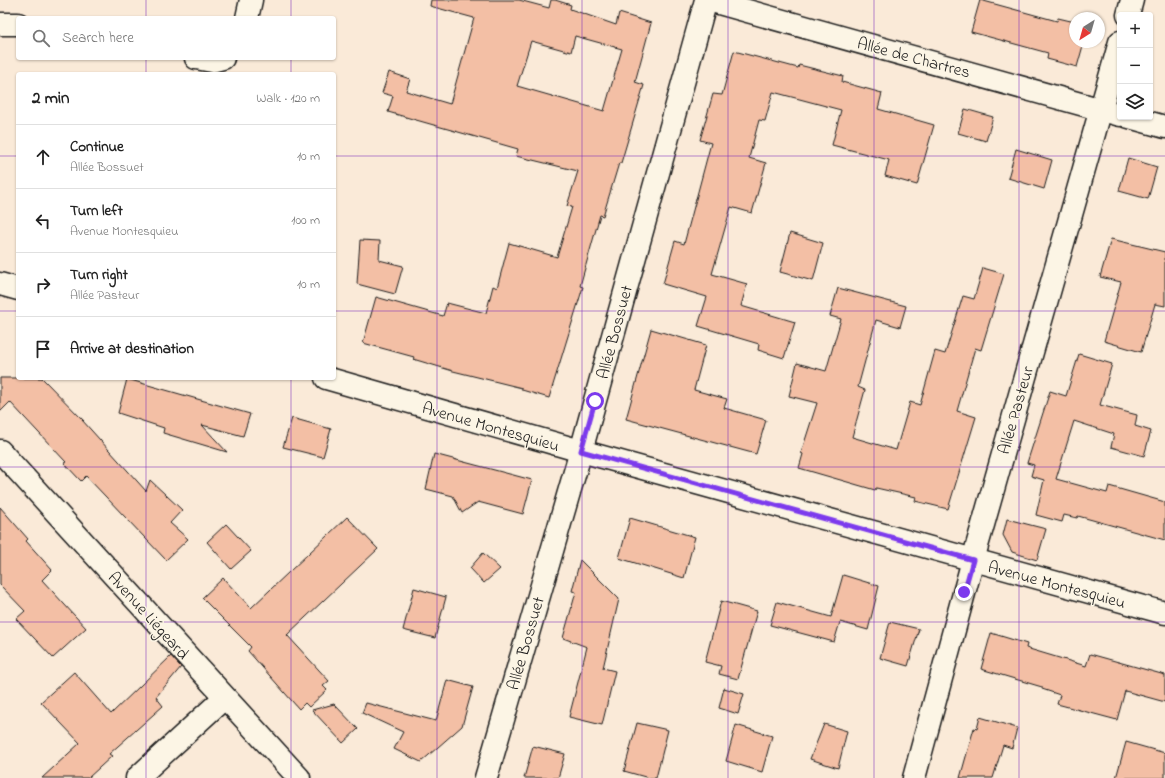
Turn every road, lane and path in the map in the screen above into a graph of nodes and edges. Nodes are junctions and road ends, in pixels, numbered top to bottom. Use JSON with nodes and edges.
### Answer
{"nodes":[{"id":1,"x":251,"y":0,"type":"edge"},
{"id":2,"x":707,"y":0,"type":"edge"},
{"id":3,"x":1132,"y":0,"type":"edge"},
{"id":4,"x":1129,"y":12,"type":"edge"},
{"id":5,"x":247,"y":16,"type":"edge"},
{"id":6,"x":0,"y":24,"type":"edge"},
{"id":7,"x":16,"y":24,"type":"edge"},
{"id":8,"x":1119,"y":48,"type":"edge"},
{"id":9,"x":1111,"y":112,"type":"edge"},
{"id":10,"x":1140,"y":120,"type":"edge"},
{"id":11,"x":1165,"y":127,"type":"edge"},
{"id":12,"x":0,"y":284,"type":"edge"},
{"id":13,"x":16,"y":288,"type":"edge"},
{"id":14,"x":333,"y":380,"type":"edge"},
{"id":15,"x":0,"y":451,"type":"edge"},
{"id":16,"x":581,"y":451,"type":"junction"},
{"id":17,"x":973,"y":560,"type":"junction"},
{"id":18,"x":1165,"y":613,"type":"edge"},
{"id":19,"x":224,"y":698,"type":"junction"},
{"id":20,"x":137,"y":778,"type":"edge"},
{"id":21,"x":299,"y":778,"type":"edge"},
{"id":22,"x":486,"y":778,"type":"edge"},
{"id":23,"x":914,"y":778,"type":"edge"}],
"edges":[{"from":1,"to":5,"type":"street"},
{"from":2,"to":9,"type":"street","name":"Allée de Chartres"},
{"from":2,"to":16,"type":"street","name":"Allée Bossuet"},
{"from":3,"to":4,"type":"street"},
{"from":6,"to":7,"type":"street"},
{"from":8,"to":9,"type":"street","name":"Allée Pasteur"},
{"from":9,"to":17,"type":"street","name":"Allée Pasteur"},
{"from":10,"to":11,"type":"street"},
{"from":12,"to":13,"type":"street"},
{"from":14,"to":16,"type":"street","name":"Avenue Montesquieu"},
{"from":15,"to":19,"type":"street","name":"Avenue Liégeard"},
{"from":16,"to":17,"type":"street","name":"Avenue Montesquieu"},
{"from":16,"to":22,"type":"street","name":"Allée Bossuet"},
{"from":17,"to":18,"type":"street","name":"Avenue Montesquieu"},
{"from":17,"to":23,"type":"street","name":"Allée Pasteur"},
{"from":19,"to":20,"type":"street"},
{"from":19,"to":21,"type":"street","name":"Avenue Liégeard"}]}
